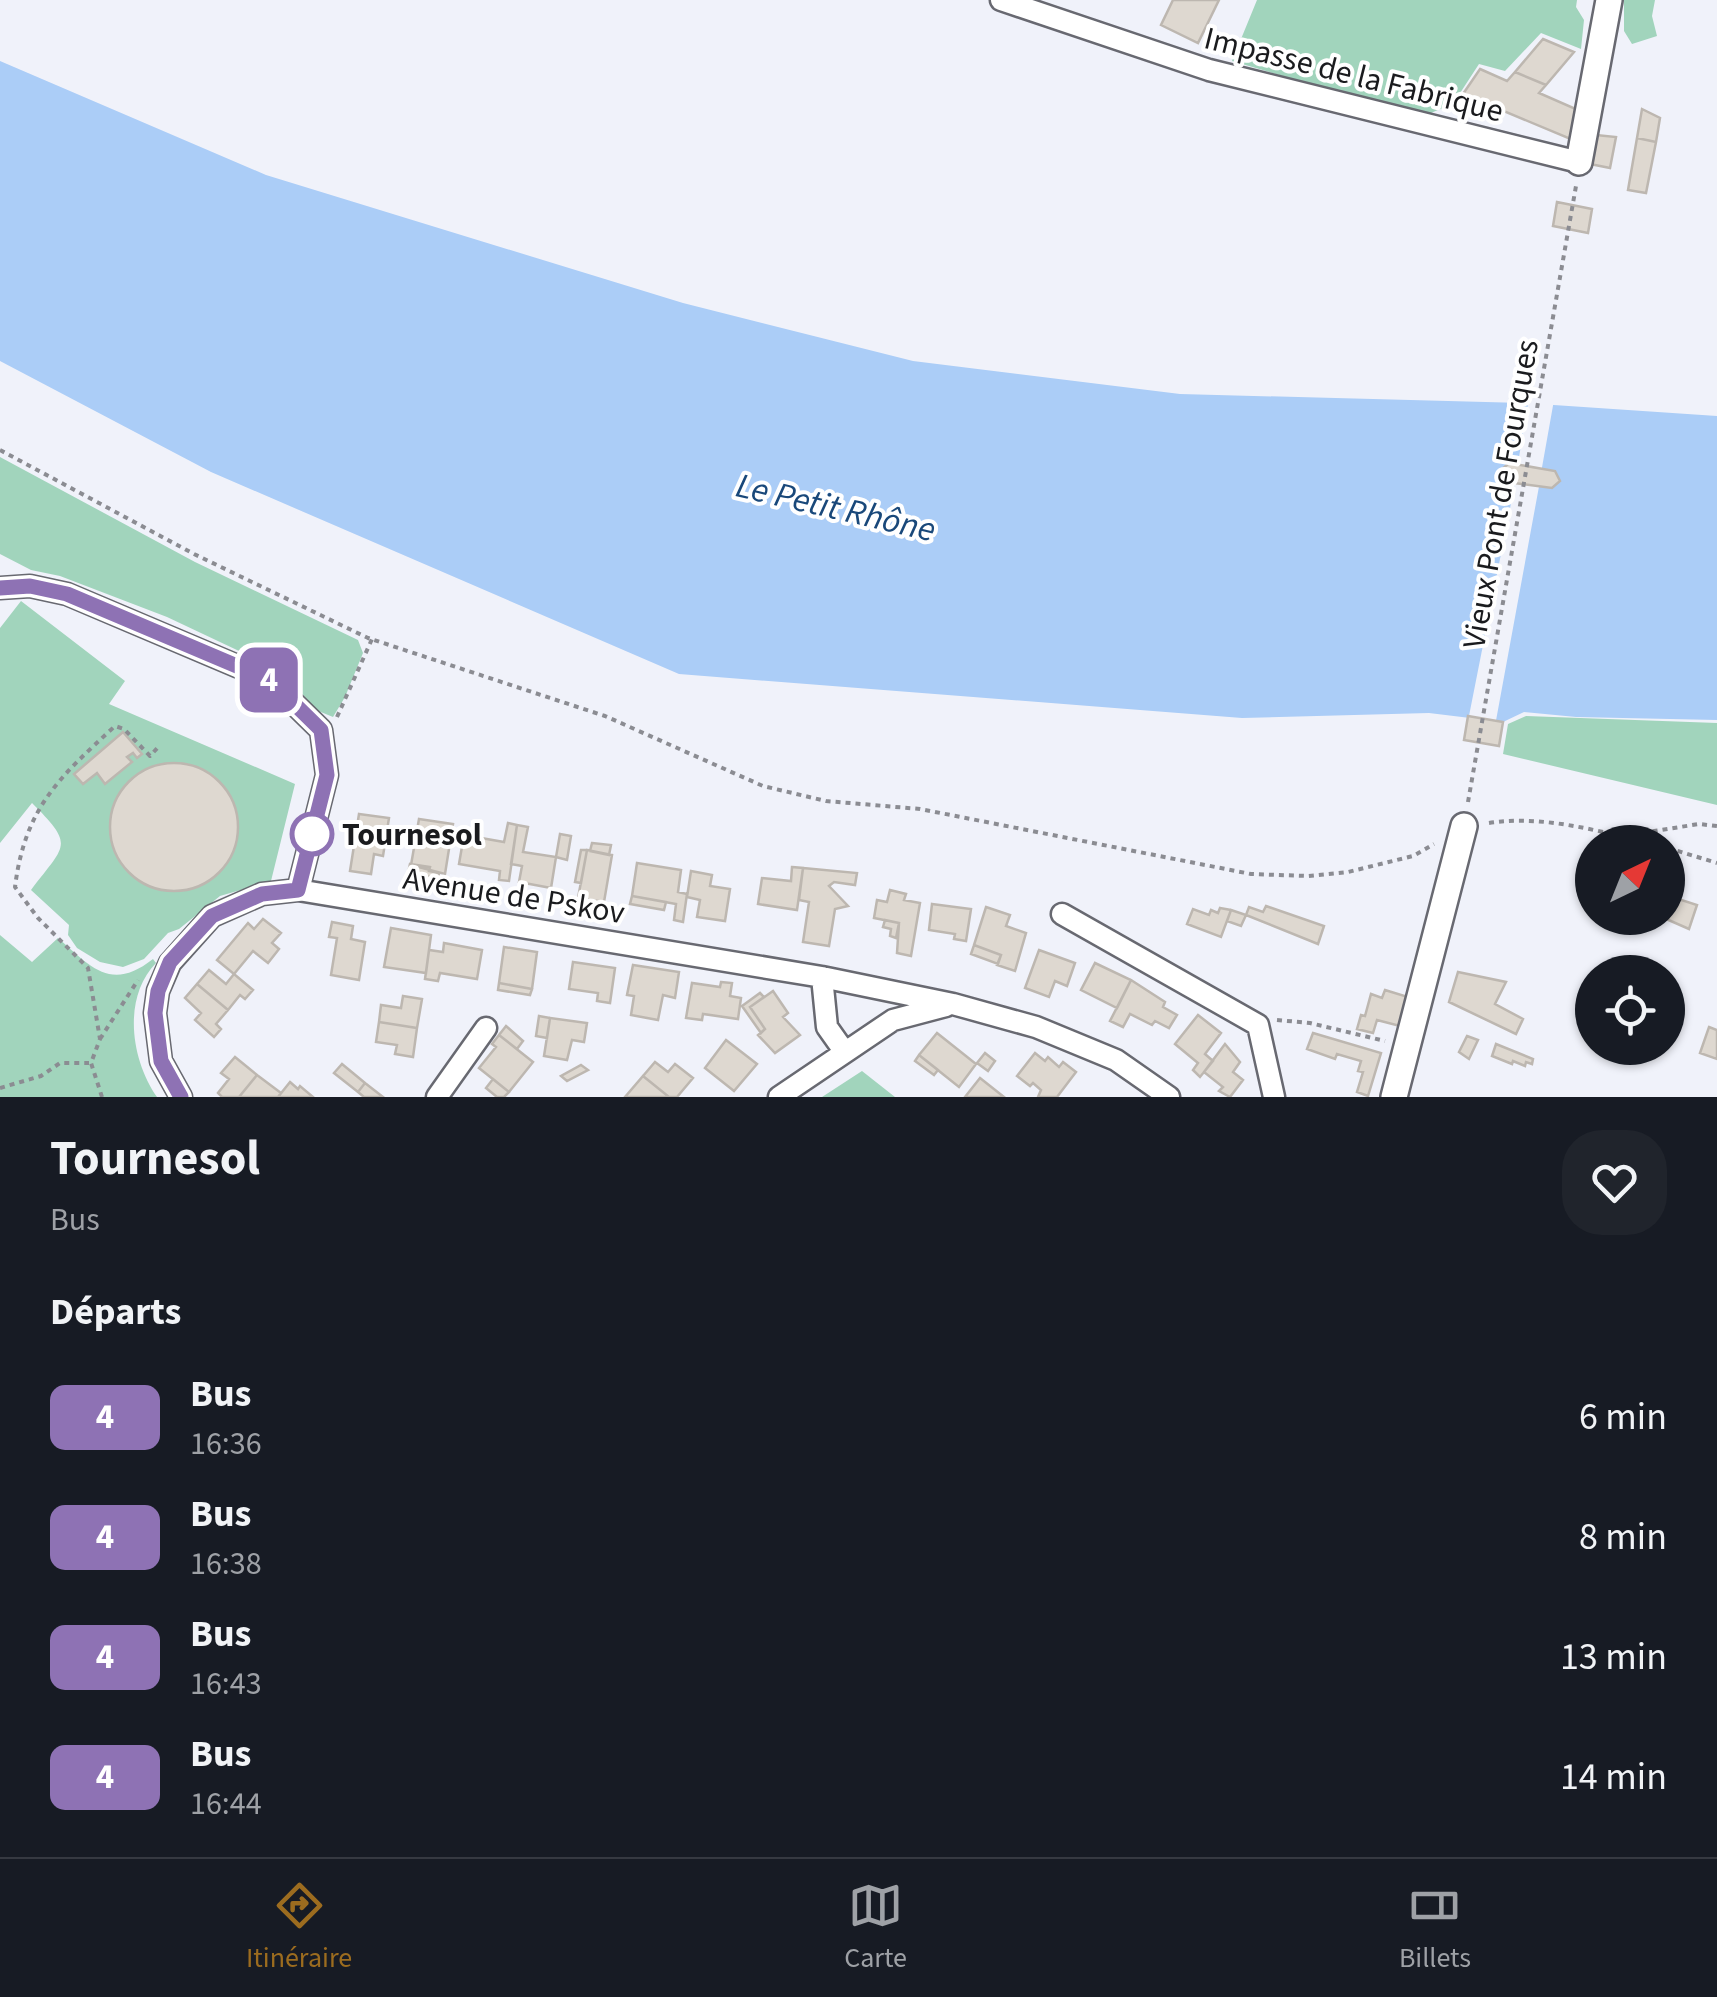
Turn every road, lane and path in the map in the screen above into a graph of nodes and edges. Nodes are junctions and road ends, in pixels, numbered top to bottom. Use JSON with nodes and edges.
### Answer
{"nodes":[{"id":1,"x":1001,"y":0,"type":"edge"},
{"id":2,"x":1609,"y":0,"type":"edge"},
{"id":3,"x":1579,"y":162,"type":"joint"},
{"id":4,"x":1572,"y":213,"type":"dead end"},
{"id":5,"x":0,"y":450,"type":"edge"},
{"id":6,"x":0,"y":588,"type":"edge"},
{"id":7,"x":372,"y":639,"type":"junction"},
{"id":8,"x":349,"y":695,"type":"dead end"},
{"id":9,"x":160,"y":744,"type":"dead end"},
{"id":10,"x":1471,"y":784,"type":"dead end"},
{"id":11,"x":1464,"y":826,"type":"junction"},
{"id":12,"x":1575,"y":826,"type":"edge"},
{"id":13,"x":1685,"y":826,"type":"edge"},
{"id":14,"x":1717,"y":826,"type":"edge"},
{"id":15,"x":1685,"y":853,"type":"edge"},
{"id":16,"x":1717,"y":863,"type":"edge"},
{"id":17,"x":298,"y":890,"type":"junction"},
{"id":18,"x":1062,"y":914,"type":"dead end"},
{"id":19,"x":170,"y":962,"type":"junction"},
{"id":20,"x":822,"y":977,"type":"junction"},
{"id":21,"x":952,"y":1004,"type":"junction"},
{"id":22,"x":1258,"y":1025,"type":"junction"},
{"id":23,"x":486,"y":1028,"type":"dead end"},
{"id":24,"x":100,"y":1040,"type":"junction"},
{"id":25,"x":1392,"y":1043,"type":"dead end"},
{"id":26,"x":844,"y":1051,"type":"junction"},
{"id":27,"x":91,"y":1063,"type":"junction"},
{"id":28,"x":0,"y":1088,"type":"edge"},
{"id":29,"x":102,"y":1097,"type":"edge"},
{"id":30,"x":181,"y":1097,"type":"edge"},
{"id":31,"x":437,"y":1097,"type":"edge"},
{"id":32,"x":779,"y":1097,"type":"edge"},
{"id":33,"x":1169,"y":1097,"type":"edge"},
{"id":34,"x":1274,"y":1097,"type":"edge"},
{"id":35,"x":1394,"y":1097,"type":"edge"}],
"edges":[{"from":1,"to":3,"type":"street","name":"Impasse de la Fabrique"},
{"from":2,"to":3,"type":"street"},
{"from":4,"to":10,"type":"path","name":"Vieux Pont de Fourques"},
{"from":5,"to":7,"type":"path"},
{"from":6,"to":17,"type":"street"},
{"from":7,"to":8,"type":"path"},
{"from":7,"to":11,"type":"path"},
{"from":9,"to":24,"type":"path"},
{"from":11,"to":12,"type":"path"},
{"from":11,"to":35,"type":"street"},
{"from":13,"to":14,"type":"path"},
{"from":15,"to":16,"type":"path"},
{"from":17,"to":19,"type":"street","name":"Avenue de Pskov"},
{"from":17,"to":20,"type":"street","name":"Avenue de Pskov"},
{"from":18,"to":22,"type":"street"},
{"from":19,"to":24,"type":"path"},
{"from":19,"to":30,"type":"street","name":"Avenue de Pskov"},
{"from":20,"to":21,"type":"street","name":"Avenue de Pskov"},
{"from":20,"to":26,"type":"street"},
{"from":21,"to":26,"type":"street"},
{"from":21,"to":33,"type":"street","name":"Avenue de Pskov"},
{"from":22,"to":25,"type":"path"},
{"from":22,"to":34,"type":"street"},
{"from":23,"to":31,"type":"street"},
{"from":24,"to":27,"type":"path"},
{"from":26,"to":32,"type":"street"},
{"from":27,"to":28,"type":"path"},
{"from":27,"to":29,"type":"path"}]}
